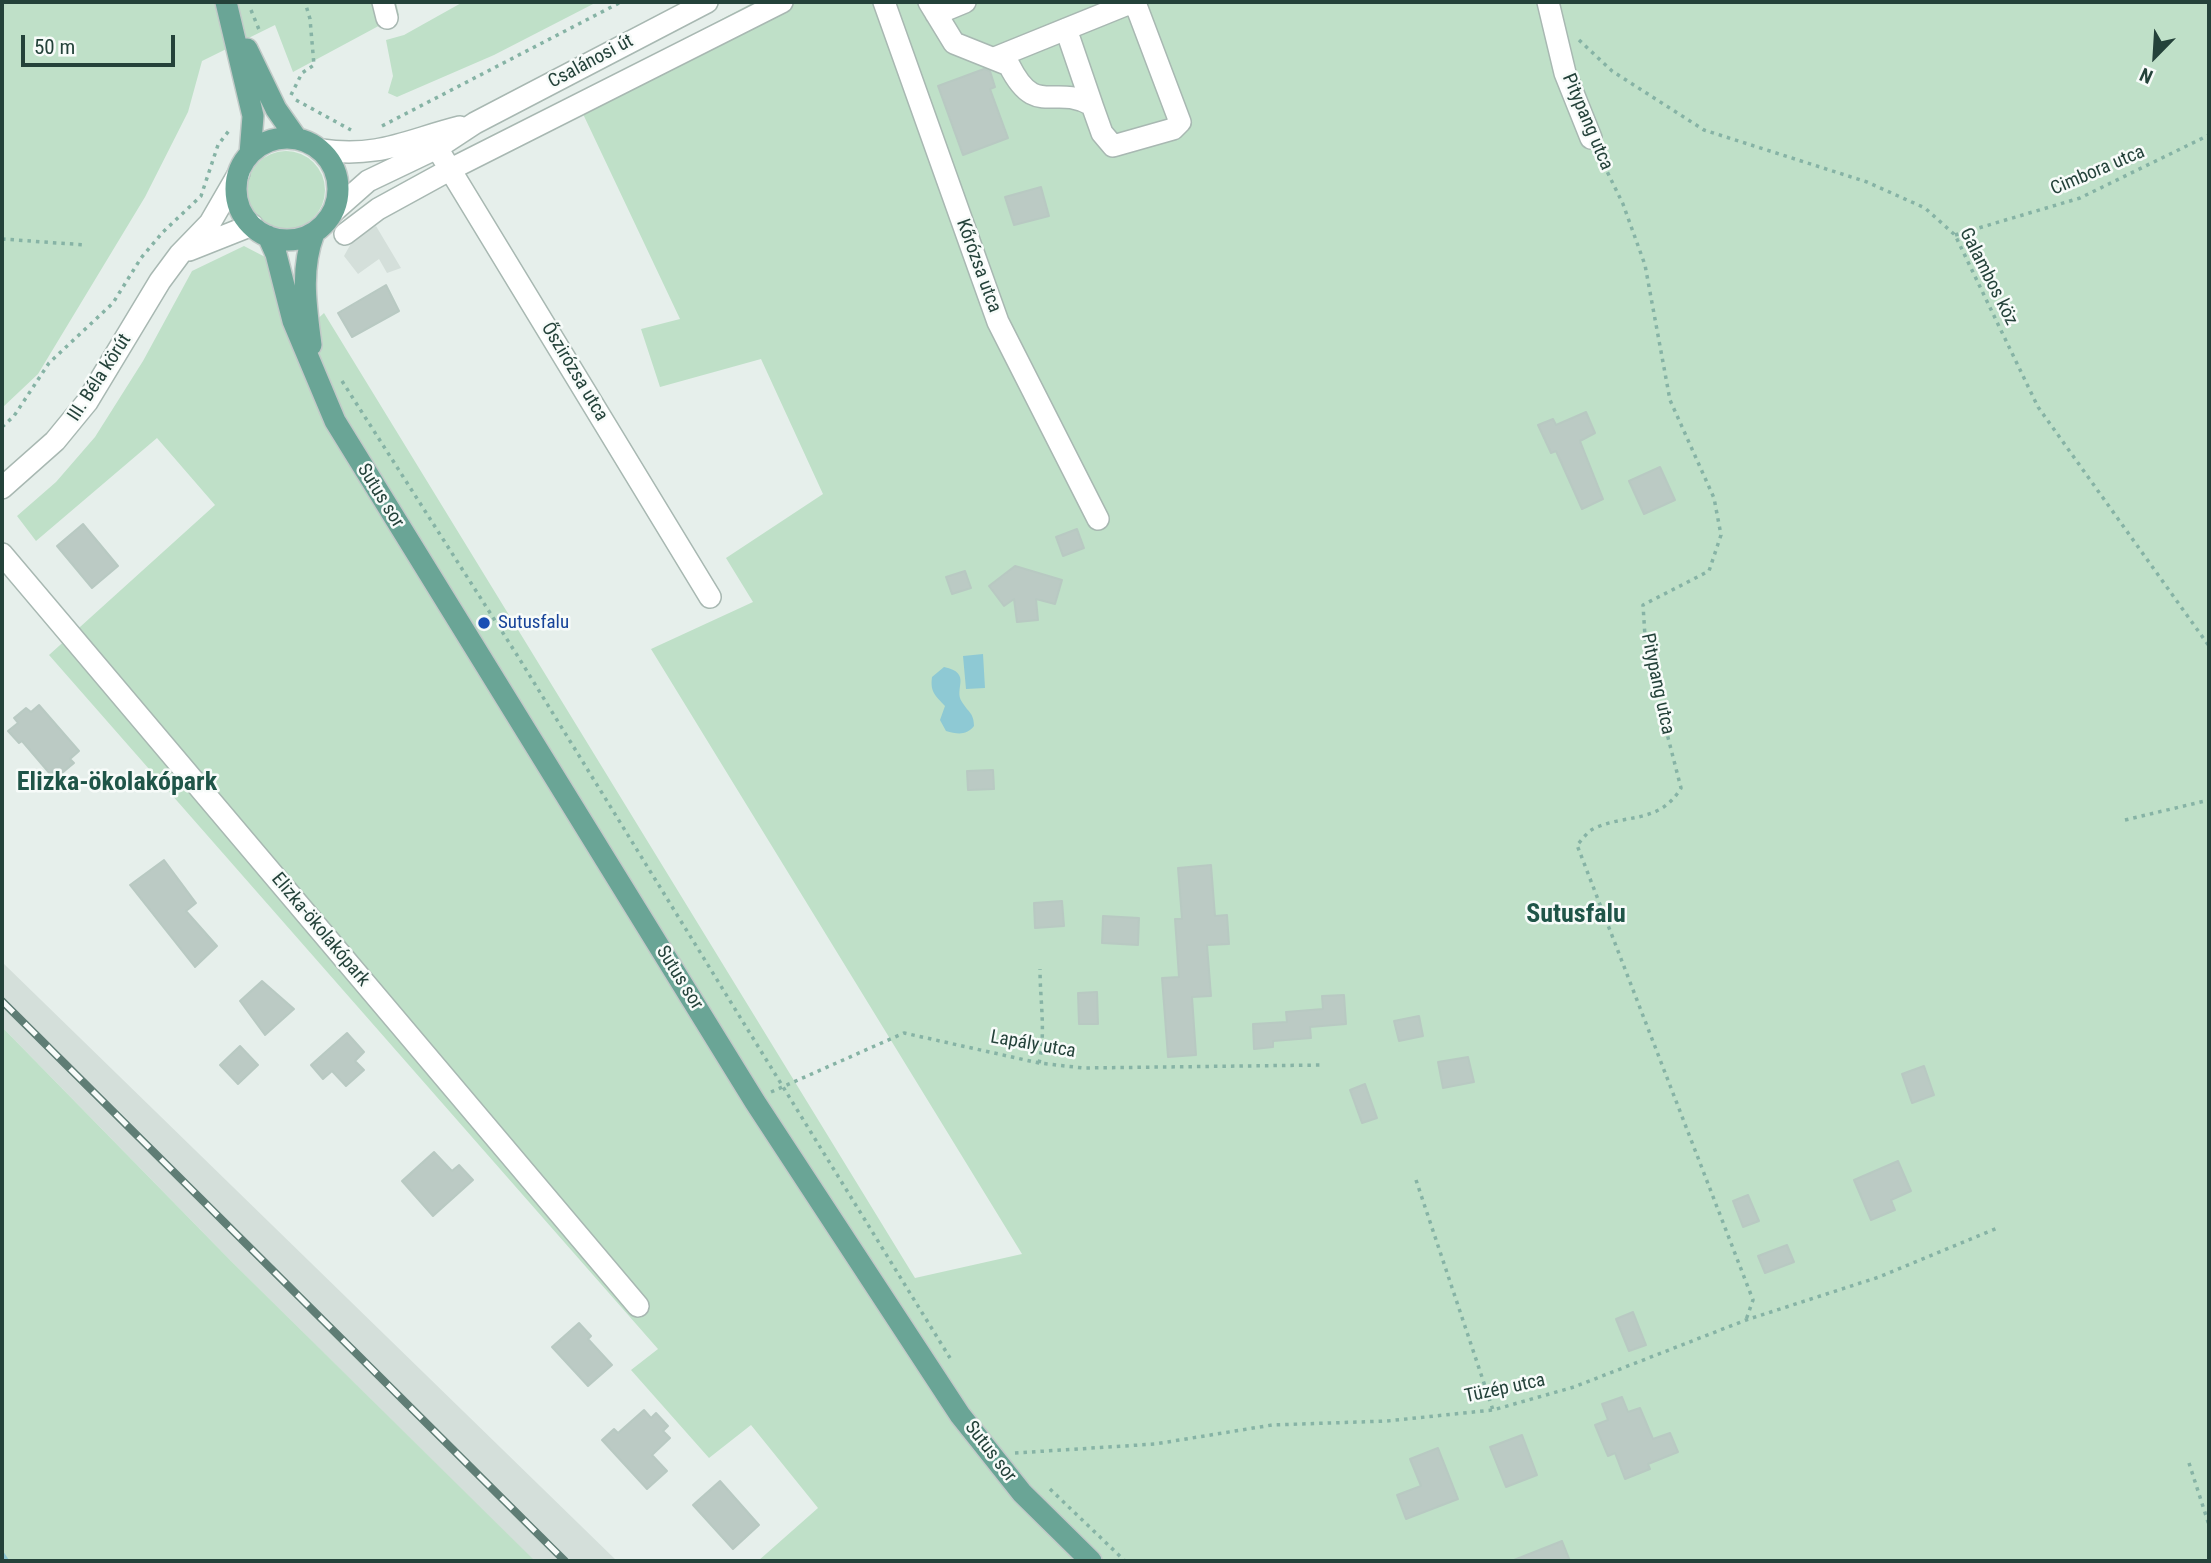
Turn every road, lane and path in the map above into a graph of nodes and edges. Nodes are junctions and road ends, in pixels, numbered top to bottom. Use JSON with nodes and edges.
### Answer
{"nodes":[{"id":1,"x":305,"y":2,"type":"edge"},
{"id":2,"x":621,"y":2,"type":"edge"},
{"id":3,"x":707,"y":2,"type":"edge"},
{"id":4,"x":782,"y":2,"type":"edge"},
{"id":5,"x":884,"y":2,"type":"edge"},
{"id":6,"x":965,"y":2,"type":"edge"},
{"id":7,"x":932,"y":8,"type":"edge"},
{"id":8,"x":228,"y":9,"type":"edge"},
{"id":9,"x":1551,"y":10,"type":"edge"},
{"id":10,"x":1066,"y":29,"type":"junction"},
{"id":11,"x":997,"y":57,"type":"junction"},
{"id":12,"x":283,"y":103,"type":"junction"},
{"id":13,"x":1092,"y":105,"type":"junction"},
{"id":14,"x":253,"y":116,"type":"junction"},
{"id":15,"x":475,"y":123,"type":"junction"},
{"id":16,"x":370,"y":132,"type":"dead end"},
{"id":17,"x":2209,"y":135,"type":"edge"},
{"id":18,"x":1591,"y":138,"type":"joint"},
{"id":19,"x":297,"y":139,"type":"junction"},
{"id":20,"x":437,"y":148,"type":"junction"},
{"id":21,"x":321,"y":150,"type":"junction"},
{"id":22,"x":360,"y":154,"type":"junction"},
{"id":23,"x":244,"y":163,"type":"junction"},
{"id":24,"x":451,"y":169,"type":"junction"},
{"id":25,"x":334,"y":211,"type":"junction"},
{"id":26,"x":260,"y":231,"type":"junction"},
{"id":27,"x":314,"y":233,"type":"junction"},
{"id":28,"x":345,"y":234,"type":"dead end"},
{"id":29,"x":1955,"y":235,"type":"junction"},
{"id":30,"x":2,"y":239,"type":"edge"},
{"id":31,"x":86,"y":245,"type":"dead end"},
{"id":32,"x":180,"y":254,"type":"junction"},
{"id":33,"x":314,"y":364,"type":"junction"},
{"id":34,"x":341,"y":380,"type":"dead end"},
{"id":35,"x":2,"y":428,"type":"edge"},
{"id":36,"x":2,"y":488,"type":"edge"},
{"id":37,"x":1098,"y":519,"type":"dead end"},
{"id":38,"x":2,"y":554,"type":"edge"},
{"id":39,"x":710,"y":597,"type":"dead end"},
{"id":40,"x":2209,"y":646,"type":"edge"},
{"id":41,"x":2209,"y":800,"type":"edge"},
{"id":42,"x":2125,"y":820,"type":"dead end"},
{"id":43,"x":1040,"y":969,"type":"dead end"},
{"id":44,"x":1039,"y":1063,"type":"junction"},
{"id":45,"x":1323,"y":1065,"type":"dead end"},
{"id":46,"x":782,"y":1085,"type":"junction"},
{"id":47,"x":755,"y":1102,"type":"junction"},
{"id":48,"x":1416,"y":1180,"type":"dead end"},
{"id":49,"x":2000,"y":1227,"type":"dead end"},
{"id":50,"x":638,"y":1306,"type":"dead end"},
{"id":51,"x":1746,"y":1320,"type":"junction"},
{"id":52,"x":954,"y":1364,"type":"dead end"},
{"id":53,"x":1493,"y":1410,"type":"junction"},
{"id":54,"x":1022,"y":1462,"type":"dead end"},
{"id":55,"x":2189,"y":1463,"type":"dead end"},
{"id":56,"x":1041,"y":1480,"type":"dead end"},
{"id":57,"x":2209,"y":1525,"type":"edge"},
{"id":58,"x":1091,"y":1561,"type":"edge"},
{"id":59,"x":1125,"y":1561,"type":"edge"}],
"edges":[{"from":1,"to":12,"type":"path"},
{"from":2,"to":16,"type":"path"},
{"from":3,"to":15,"type":"street","name":"Csalánosi út"},
{"from":4,"to":24,"type":"street"},
{"from":5,"to":37,"type":"street","name":"Kőrózsa utca"},
{"from":6,"to":7,"type":"street"},
{"from":7,"to":11,"type":"street"},
{"from":8,"to":12,"type":"main road"},
{"from":8,"to":14,"type":"main road"},
{"from":9,"to":18,"type":"street","name":"Pitypang utca"},
{"from":9,"to":29,"type":"path","name":"Galambos köz"},
{"from":10,"to":11,"type":"street"},
{"from":10,"to":13,"type":"street"},
{"from":10,"to":13,"type":"street"},
{"from":11,"to":13,"type":"street"},
{"from":12,"to":19,"type":"main road"},
{"from":12,"to":22,"type":"path"},
{"from":14,"to":23,"type":"main road"},
{"from":14,"to":35,"type":"path"},
{"from":15,"to":20,"type":"street","name":"Csalánosi út"},
{"from":15,"to":22,"type":"street","name":"Csalánosi út"},
{"from":17,"to":29,"type":"path","name":"Cimbora utca"},
{"from":18,"to":51,"type":"path","name":"Pitypang utca"},
{"from":19,"to":21,"type":"main road"},
{"from":19,"to":23,"type":"main road"},
{"from":20,"to":24,"type":"street","name":"Őszirózsa utca"},
{"from":20,"to":25,"type":"street","name":"Csalánosi út"},
{"from":21,"to":22,"type":"street","name":"Csalánosi út"},
{"from":21,"to":25,"type":"main road"},
{"from":23,"to":26,"type":"main road"},
{"from":23,"to":32,"type":"street","name":"III. Béla körút"},
{"from":24,"to":28,"type":"street"},
{"from":24,"to":39,"type":"street","name":"Őszirózsa utca"},
{"from":25,"to":27,"type":"main road"},
{"from":26,"to":27,"type":"main road"},
{"from":26,"to":32,"type":"street"},
{"from":26,"to":33,"type":"main road"},
{"from":27,"to":33,"type":"main road"},
{"from":29,"to":40,"type":"path","name":"Galambos köz"},
{"from":30,"to":31,"type":"path"},
{"from":32,"to":36,"type":"street","name":"III. Béla körút"},
{"from":33,"to":47,"type":"main road","name":"Sutus sor"},
{"from":34,"to":46,"type":"path"},
{"from":38,"to":50,"type":"street","name":"Elizka-ökolakópark"},
{"from":41,"to":42,"type":"path"},
{"from":43,"to":44,"type":"path"},
{"from":44,"to":45,"type":"path","name":"Lapály utca"},
{"from":44,"to":46,"type":"path","name":"Lapály utca"},
{"from":46,"to":47,"type":"path","name":"Lapály utca"},
{"from":46,"to":52,"type":"path"},
{"from":47,"to":58,"type":"main road","name":"Sutus sor"},
{"from":48,"to":53,"type":"path"},
{"from":49,"to":51,"type":"path","name":"Tüzép utca"},
{"from":51,"to":53,"type":"path","name":"Tüzép utca"},
{"from":53,"to":54,"type":"path","name":"Tüzép utca"},
{"from":55,"to":57,"type":"path"},
{"from":56,"to":59,"type":"path"}]}
